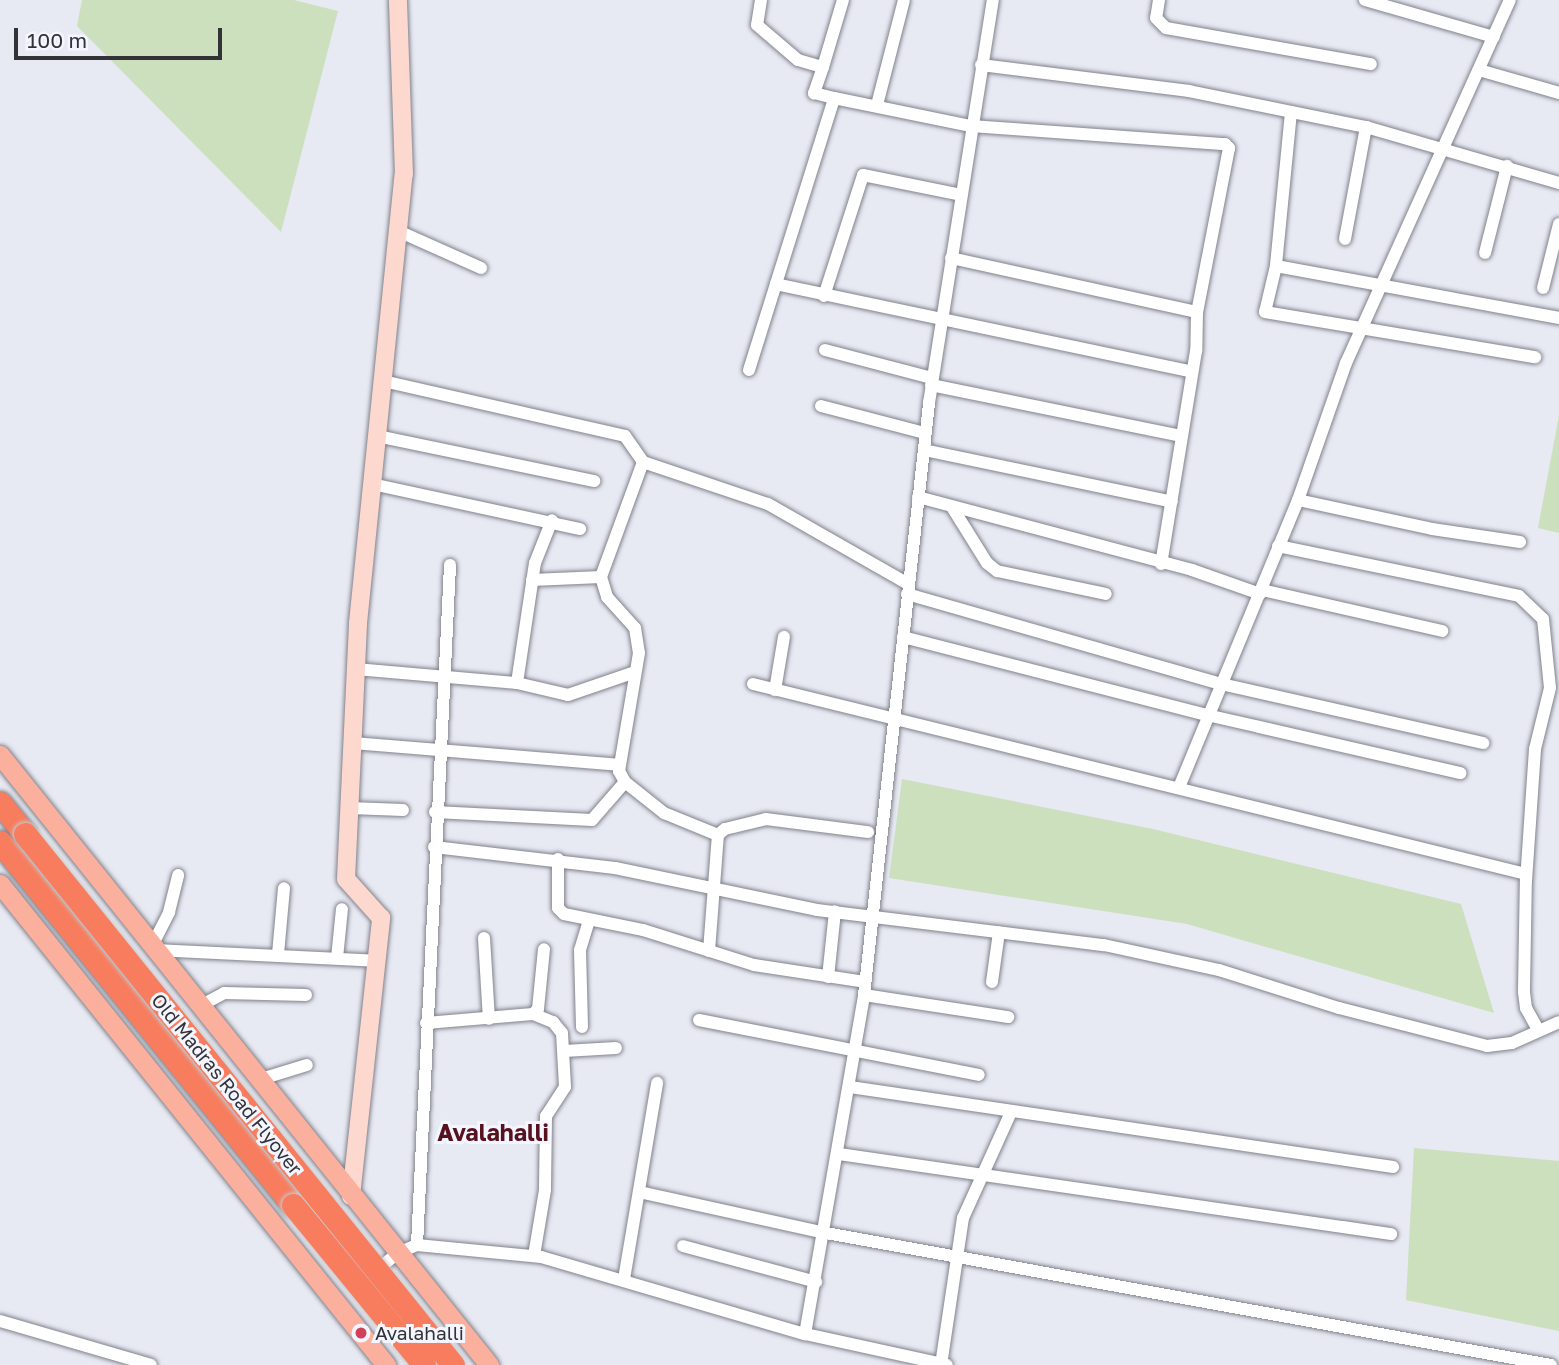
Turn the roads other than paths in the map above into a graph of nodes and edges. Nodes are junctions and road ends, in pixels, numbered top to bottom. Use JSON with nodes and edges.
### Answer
{"nodes":[{"id":1,"x":398,"y":0,"type":"edge"},
{"id":2,"x":761,"y":0,"type":"edge"},
{"id":3,"x":843,"y":0,"type":"edge"},
{"id":4,"x":904,"y":0,"type":"edge"},
{"id":5,"x":993,"y":0,"type":"edge"},
{"id":6,"x":1159,"y":0,"type":"edge"},
{"id":7,"x":1365,"y":0,"type":"edge"},
{"id":8,"x":1510,"y":0,"type":"edge"},
{"id":9,"x":1494,"y":37,"type":"junction"},
{"id":10,"x":1371,"y":64,"type":"dead end"},
{"id":11,"x":981,"y":65,"type":"junction"},
{"id":12,"x":823,"y":68,"type":"junction"},
{"id":13,"x":1479,"y":70,"type":"junction"},
{"id":14,"x":1559,"y":93,"type":"edge"},
{"id":15,"x":834,"y":98,"type":"junction"},
{"id":16,"x":877,"y":105,"type":"junction"},
{"id":17,"x":1291,"y":113,"type":"junction"},
{"id":18,"x":971,"y":126,"type":"junction"},
{"id":19,"x":1366,"y":127,"type":"junction"},
{"id":20,"x":1444,"y":146,"type":"junction"},
{"id":21,"x":1507,"y":166,"type":"junction"},
{"id":22,"x":1559,"y":183,"type":"edge"},
{"id":23,"x":961,"y":195,"type":"junction"},
{"id":24,"x":1559,"y":224,"type":"edge"},
{"id":25,"x":398,"y":231,"type":"junction"},
{"id":26,"x":1345,"y":239,"type":"dead end"},
{"id":27,"x":1485,"y":253,"type":"dead end"},
{"id":28,"x":951,"y":258,"type":"junction"},
{"id":29,"x":1276,"y":266,"type":"junction"},
{"id":30,"x":481,"y":268,"type":"dead end"},
{"id":31,"x":776,"y":284,"type":"junction"},
{"id":32,"x":1385,"y":284,"type":"junction"},
{"id":33,"x":1543,"y":288,"type":"dead end"},
{"id":34,"x":824,"y":296,"type":"junction"},
{"id":35,"x":1198,"y":312,"type":"junction"},
{"id":36,"x":940,"y":316,"type":"junction"},
{"id":37,"x":1559,"y":318,"type":"edge"},
{"id":38,"x":1362,"y":328,"type":"junction"},
{"id":39,"x":825,"y":350,"type":"dead end"},
{"id":40,"x":1535,"y":357,"type":"dead end"},
{"id":41,"x":749,"y":370,"type":"dead end"},
{"id":42,"x":1192,"y":372,"type":"junction"},
{"id":43,"x":383,"y":382,"type":"junction"},
{"id":44,"x":932,"y":382,"type":"junction"},
{"id":45,"x":821,"y":405,"type":"dead end"},
{"id":46,"x":925,"y":433,"type":"junction"},
{"id":47,"x":377,"y":436,"type":"junction"},
{"id":48,"x":1182,"y":436,"type":"junction"},
{"id":49,"x":923,"y":450,"type":"junction"},
{"id":50,"x":643,"y":462,"type":"junction"},
{"id":51,"x":594,"y":481,"type":"dead end"},
{"id":52,"x":372,"y":484,"type":"junction"},
{"id":53,"x":918,"y":497,"type":"junction"},
{"id":54,"x":1298,"y":499,"type":"junction"},
{"id":55,"x":1172,"y":502,"type":"junction"},
{"id":56,"x":952,"y":507,"type":"junction"},
{"id":57,"x":552,"y":520,"type":"junction"},
{"id":58,"x":580,"y":529,"type":"dead end"},
{"id":59,"x":1520,"y":542,"type":"dead end"},
{"id":60,"x":1278,"y":546,"type":"junction"},
{"id":61,"x":1161,"y":564,"type":"junction"},
{"id":62,"x":450,"y":565,"type":"dead end"},
{"id":63,"x":601,"y":577,"type":"junction"},
{"id":64,"x":532,"y":580,"type":"junction"},
{"id":65,"x":908,"y":589,"type":"junction"},
{"id":66,"x":1261,"y":592,"type":"junction"},
{"id":67,"x":1106,"y":594,"type":"dead end"},
{"id":68,"x":1442,"y":631,"type":"dead end"},
{"id":69,"x":784,"y":637,"type":"dead end"},
{"id":70,"x":903,"y":637,"type":"junction"},
{"id":71,"x":356,"y":669,"type":"junction"},
{"id":72,"x":635,"y":672,"type":"junction"},
{"id":73,"x":444,"y":676,"type":"junction"},
{"id":74,"x":517,"y":683,"type":"junction"},
{"id":75,"x":753,"y":684,"type":"dead end"},
{"id":76,"x":1221,"y":684,"type":"junction"},
{"id":77,"x":775,"y":690,"type":"junction"},
{"id":78,"x":1207,"y":715,"type":"junction"},
{"id":79,"x":894,"y":718,"type":"junction"},
{"id":80,"x":353,"y":743,"type":"junction"},
{"id":81,"x":1483,"y":743,"type":"dead end"},
{"id":82,"x":439,"y":749,"type":"junction"},
{"id":83,"x":0,"y":755,"type":"edge"},
{"id":84,"x":618,"y":765,"type":"junction"},
{"id":85,"x":1460,"y":773,"type":"dead end"},
{"id":86,"x":625,"y":782,"type":"junction"},
{"id":87,"x":1180,"y":785,"type":"junction"},
{"id":88,"x":0,"y":803,"type":"edge"},
{"id":89,"x":350,"y":808,"type":"junction"},
{"id":90,"x":403,"y":810,"type":"dead end"},
{"id":91,"x":435,"y":811,"type":"junction"},
{"id":92,"x":868,"y":832,"type":"dead end"},
{"id":93,"x":718,"y":835,"type":"junction"},
{"id":94,"x":3,"y":846,"type":"edge"},
{"id":95,"x":434,"y":847,"type":"junction"},
{"id":96,"x":558,"y":859,"type":"junction"},
{"id":97,"x":177,"y":875,"type":"dead end"},
{"id":98,"x":1526,"y":882,"type":"junction"},
{"id":99,"x":0,"y":884,"type":"edge"},
{"id":100,"x":284,"y":888,"type":"dead end"},
{"id":101,"x":713,"y":890,"type":"junction"},
{"id":102,"x":342,"y":909,"type":"dead end"},
{"id":103,"x":835,"y":911,"type":"junction"},
{"id":104,"x":873,"y":915,"type":"junction"},
{"id":105,"x":589,"y":920,"type":"junction"},
{"id":106,"x":999,"y":932,"type":"junction"},
{"id":107,"x":484,"y":938,"type":"dead end"},
{"id":108,"x":153,"y":948,"type":"junction"},
{"id":109,"x":544,"y":949,"type":"dead end"},
{"id":110,"x":709,"y":951,"type":"junction"},
{"id":111,"x":278,"y":954,"type":"junction"},
{"id":112,"x":337,"y":958,"type":"junction"},
{"id":113,"x":376,"y":961,"type":"junction"},
{"id":114,"x":828,"y":976,"type":"junction"},
{"id":115,"x":992,"y":982,"type":"dead end"},
{"id":116,"x":865,"y":989,"type":"junction"},
{"id":117,"x":306,"y":995,"type":"dead end"},
{"id":118,"x":200,"y":1006,"type":"junction"},
{"id":119,"x":533,"y":1014,"type":"junction"},
{"id":120,"x":1008,"y":1017,"type":"dead end"},
{"id":121,"x":489,"y":1019,"type":"junction"},
{"id":122,"x":699,"y":1020,"type":"dead end"},
{"id":123,"x":1559,"y":1022,"type":"edge"},
{"id":124,"x":426,"y":1023,"type":"junction"},
{"id":125,"x":582,"y":1027,"type":"dead end"},
{"id":126,"x":1539,"y":1031,"type":"junction"},
{"id":127,"x":616,"y":1048,"type":"dead end"},
{"id":128,"x":856,"y":1048,"type":"junction"},
{"id":129,"x":564,"y":1051,"type":"junction"},
{"id":130,"x":307,"y":1065,"type":"dead end"},
{"id":131,"x":979,"y":1075,"type":"dead end"},
{"id":132,"x":258,"y":1080,"type":"junction"},
{"id":133,"x":657,"y":1083,"type":"dead end"},
{"id":134,"x":850,"y":1087,"type":"junction"},
{"id":135,"x":1011,"y":1112,"type":"junction"},
{"id":136,"x":839,"y":1154,"type":"junction"},
{"id":137,"x":1393,"y":1167,"type":"dead end"},
{"id":138,"x":978,"y":1175,"type":"junction"},
{"id":139,"x":639,"y":1192,"type":"junction"},
{"id":140,"x":351,"y":1196,"type":"junction"},
{"id":141,"x":826,"y":1233,"type":"junction"},
{"id":142,"x":1391,"y":1234,"type":"dead end"},
{"id":143,"x":417,"y":1245,"type":"junction"},
{"id":144,"x":683,"y":1246,"type":"dead end"},
{"id":145,"x":398,"y":1253,"type":"junction"},
{"id":146,"x":534,"y":1256,"type":"junction"},
{"id":147,"x":956,"y":1256,"type":"junction"},
{"id":148,"x":624,"y":1279,"type":"junction"},
{"id":149,"x":816,"y":1282,"type":"junction"},
{"id":150,"x":337,"y":1304,"type":"junction"},
{"id":151,"x":0,"y":1321,"type":"edge"},
{"id":152,"x":805,"y":1334,"type":"junction"},
{"id":153,"x":151,"y":1365,"type":"edge"},
{"id":154,"x":386,"y":1365,"type":"edge"},
{"id":155,"x":424,"y":1365,"type":"edge"},
{"id":156,"x":453,"y":1365,"type":"edge"},
{"id":157,"x":489,"y":1365,"type":"edge"},
{"id":158,"x":943,"y":1365,"type":"edge"},
{"id":159,"x":1551,"y":1365,"type":"edge"}],
"edges":[{"from":1,"to":25,"type":"street"},
{"from":2,"to":12,"type":"street"},
{"from":3,"to":12,"type":"street"},
{"from":4,"to":16,"type":"street"},
{"from":5,"to":11,"type":"street"},
{"from":6,"to":10,"type":"street"},
{"from":7,"to":9,"type":"street"},
{"from":8,"to":9,"type":"street"},
{"from":9,"to":13,"type":"street"},
{"from":11,"to":17,"type":"street"},
{"from":11,"to":18,"type":"street"},
{"from":12,"to":15,"type":"street"},
{"from":13,"to":14,"type":"street"},
{"from":13,"to":20,"type":"street"},
{"from":15,"to":16,"type":"street"},
{"from":15,"to":31,"type":"street"},
{"from":16,"to":18,"type":"street"},
{"from":17,"to":19,"type":"street"},
{"from":17,"to":29,"type":"street"},
{"from":18,"to":23,"type":"street"},
{"from":18,"to":35,"type":"street"},
{"from":19,"to":20,"type":"street"},
{"from":19,"to":26,"type":"street"},
{"from":20,"to":21,"type":"street"},
{"from":20,"to":32,"type":"street"},
{"from":21,"to":22,"type":"street"},
{"from":21,"to":27,"type":"street"},
{"from":23,"to":28,"type":"street"},
{"from":23,"to":34,"type":"street"},
{"from":24,"to":33,"type":"street"},
{"from":25,"to":30,"type":"street"},
{"from":25,"to":43,"type":"street"},
{"from":28,"to":35,"type":"street"},
{"from":28,"to":36,"type":"street"},
{"from":29,"to":32,"type":"street"},
{"from":29,"to":38,"type":"street"},
{"from":31,"to":34,"type":"street"},
{"from":31,"to":41,"type":"street"},
{"from":32,"to":37,"type":"street"},
{"from":32,"to":38,"type":"street"},
{"from":34,"to":36,"type":"street"},
{"from":35,"to":42,"type":"street"},
{"from":36,"to":42,"type":"street"},
{"from":36,"to":44,"type":"street"},
{"from":38,"to":40,"type":"street"},
{"from":38,"to":54,"type":"street"},
{"from":39,"to":44,"type":"street"},
{"from":42,"to":48,"type":"street"},
{"from":43,"to":47,"type":"street"},
{"from":43,"to":50,"type":"street"},
{"from":44,"to":46,"type":"street"},
{"from":44,"to":48,"type":"street"},
{"from":45,"to":46,"type":"street"},
{"from":46,"to":49,"type":"street"},
{"from":47,"to":51,"type":"street"},
{"from":47,"to":52,"type":"street"},
{"from":48,"to":55,"type":"street"},
{"from":49,"to":53,"type":"street"},
{"from":49,"to":55,"type":"street"},
{"from":50,"to":63,"type":"street"},
{"from":50,"to":65,"type":"street"},
{"from":52,"to":57,"type":"street"},
{"from":52,"to":71,"type":"street"},
{"from":53,"to":56,"type":"street"},
{"from":53,"to":65,"type":"street"},
{"from":54,"to":59,"type":"street"},
{"from":54,"to":60,"type":"street"},
{"from":55,"to":61,"type":"street"},
{"from":56,"to":61,"type":"street"},
{"from":56,"to":67,"type":"street"},
{"from":57,"to":58,"type":"street"},
{"from":57,"to":64,"type":"street"},
{"from":60,"to":66,"type":"street"},
{"from":60,"to":98,"type":"street"},
{"from":61,"to":66,"type":"street"},
{"from":62,"to":73,"type":"street"},
{"from":63,"to":64,"type":"street"},
{"from":63,"to":72,"type":"street"},
{"from":64,"to":74,"type":"street"},
{"from":65,"to":70,"type":"street"},
{"from":65,"to":76,"type":"street"},
{"from":66,"to":68,"type":"street"},
{"from":66,"to":76,"type":"street"},
{"from":69,"to":77,"type":"street"},
{"from":70,"to":78,"type":"street"},
{"from":70,"to":79,"type":"street"},
{"from":71,"to":73,"type":"street"},
{"from":71,"to":80,"type":"street"},
{"from":72,"to":74,"type":"street"},
{"from":72,"to":84,"type":"street"},
{"from":73,"to":74,"type":"street"},
{"from":73,"to":82,"type":"street"},
{"from":75,"to":77,"type":"street"},
{"from":76,"to":78,"type":"street"},
{"from":76,"to":81,"type":"street"},
{"from":77,"to":79,"type":"street"},
{"from":78,"to":85,"type":"street"},
{"from":78,"to":87,"type":"street"},
{"from":79,"to":87,"type":"street"},
{"from":79,"to":104,"type":"street"},
{"from":80,"to":82,"type":"street"},
{"from":80,"to":89,"type":"street"},
{"from":82,"to":84,"type":"street"},
{"from":82,"to":91,"type":"street"},
{"from":83,"to":108,"type":"main road"},
{"from":84,"to":86,"type":"street"},
{"from":86,"to":91,"type":"street"},
{"from":86,"to":93,"type":"street"},
{"from":87,"to":98,"type":"street"},
{"from":88,"to":156,"type":"highway","name":"Old Madras Road Flyover","bridge":true},
{"from":89,"to":90,"type":"street"},
{"from":89,"to":113,"type":"street"},
{"from":91,"to":95,"type":"street"},
{"from":92,"to":93,"type":"street"},
{"from":93,"to":101,"type":"street"},
{"from":94,"to":155,"type":"highway","name":"Old Madras Road Flyover","bridge":true},
{"from":95,"to":96,"type":"street"},
{"from":95,"to":124,"type":"street"},
{"from":96,"to":101,"type":"street"},
{"from":96,"to":105,"type":"street"},
{"from":97,"to":108,"type":"street"},
{"from":98,"to":126,"type":"street"},
{"from":99,"to":150,"type":"main road"},
{"from":100,"to":111,"type":"street"},
{"from":101,"to":103,"type":"street"},
{"from":101,"to":110,"type":"street"},
{"from":102,"to":112,"type":"street"},
{"from":103,"to":104,"type":"street"},
{"from":103,"to":114,"type":"street"},
{"from":104,"to":106,"type":"street"},
{"from":104,"to":116,"type":"street"},
{"from":105,"to":110,"type":"street"},
{"from":105,"to":125,"type":"street"},
{"from":106,"to":115,"type":"street"},
{"from":106,"to":126,"type":"street"},
{"from":107,"to":121,"type":"street"},
{"from":108,"to":111,"type":"street"},
{"from":108,"to":118,"type":"main road"},
{"from":109,"to":119,"type":"street"},
{"from":110,"to":114,"type":"street"},
{"from":111,"to":112,"type":"street"},
{"from":112,"to":113,"type":"street"},
{"from":113,"to":140,"type":"street"},
{"from":114,"to":116,"type":"street"},
{"from":116,"to":120,"type":"street"},
{"from":116,"to":128,"type":"street"},
{"from":117,"to":118,"type":"street"},
{"from":118,"to":132,"type":"main road"},
{"from":119,"to":121,"type":"street"},
{"from":119,"to":129,"type":"street"},
{"from":121,"to":124,"type":"street"},
{"from":122,"to":128,"type":"street"},
{"from":123,"to":126,"type":"street"},
{"from":124,"to":143,"type":"street"},
{"from":127,"to":129,"type":"street"},
{"from":128,"to":131,"type":"street"},
{"from":128,"to":134,"type":"street"},
{"from":129,"to":146,"type":"street"},
{"from":130,"to":132,"type":"street"},
{"from":132,"to":140,"type":"main road"},
{"from":133,"to":139,"type":"street"},
{"from":134,"to":135,"type":"street"},
{"from":134,"to":136,"type":"street"},
{"from":135,"to":137,"type":"street"},
{"from":135,"to":138,"type":"street"},
{"from":136,"to":138,"type":"street"},
{"from":136,"to":141,"type":"street"},
{"from":138,"to":142,"type":"street"},
{"from":138,"to":147,"type":"street"},
{"from":139,"to":141,"type":"street"},
{"from":139,"to":148,"type":"street"},
{"from":140,"to":145,"type":"main road"},
{"from":141,"to":147,"type":"street"},
{"from":141,"to":149,"type":"street"},
{"from":143,"to":145,"type":"street"},
{"from":143,"to":146,"type":"street"},
{"from":144,"to":149,"type":"street"},
{"from":145,"to":150,"type":"street"},
{"from":145,"to":157,"type":"main road"},
{"from":146,"to":148,"type":"street"},
{"from":147,"to":158,"type":"street"},
{"from":147,"to":159,"type":"street"},
{"from":148,"to":152,"type":"street"},
{"from":149,"to":152,"type":"street"},
{"from":150,"to":154,"type":"main road"},
{"from":151,"to":153,"type":"street"},
{"from":152,"to":158,"type":"street"}]}
